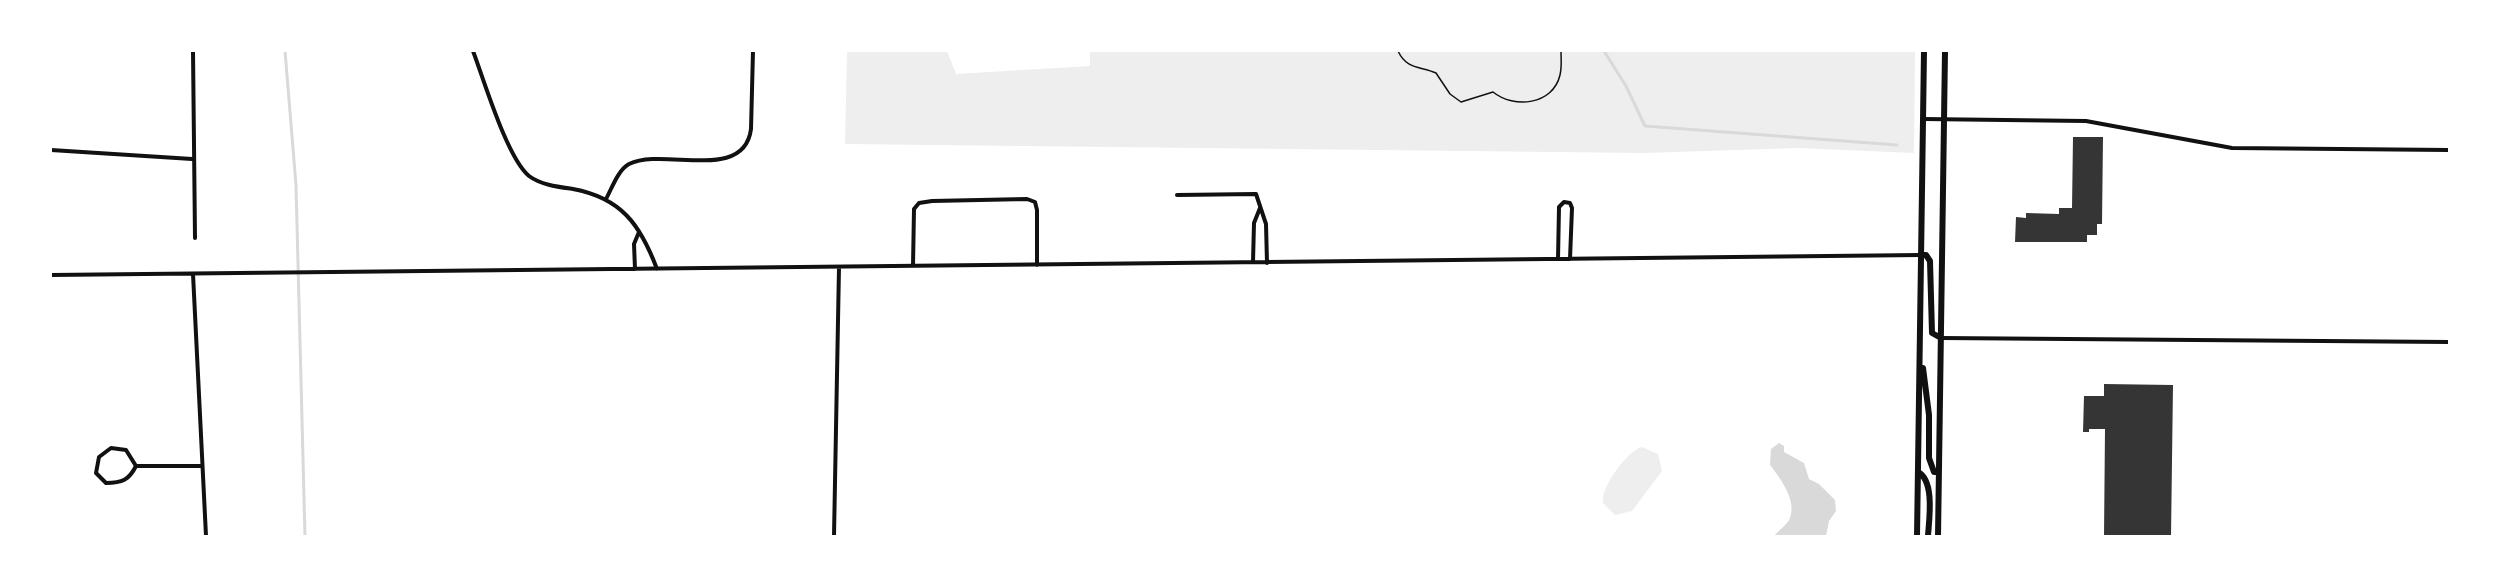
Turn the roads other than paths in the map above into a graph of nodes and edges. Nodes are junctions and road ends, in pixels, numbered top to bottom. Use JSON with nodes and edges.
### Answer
{"nodes":[{"id":1,"x":193,"y":51,"type":"edge"},
{"id":2,"x":473,"y":51,"type":"edge"},
{"id":3,"x":753,"y":51,"type":"edge"},
{"id":4,"x":1924,"y":51,"type":"edge"},
{"id":5,"x":1945,"y":51,"type":"edge"},
{"id":6,"x":1923,"y":119,"type":"junction"},
{"id":7,"x":1944,"y":120,"type":"junction"},
{"id":8,"x":51,"y":150,"type":"edge"},
{"id":9,"x":2449,"y":150,"type":"edge"},
{"id":10,"x":192,"y":159,"type":"junction"},
{"id":11,"x":1177,"y":195,"type":"dead end"},
{"id":12,"x":606,"y":199,"type":"junction"},
{"id":13,"x":1260,"y":207,"type":"junction"},
{"id":14,"x":639,"y":231,"type":"junction"},
{"id":15,"x":195,"y":238,"type":"dead end"},
{"id":16,"x":1921,"y":255,"type":"junction"},
{"id":17,"x":1558,"y":259,"type":"junction"},
{"id":18,"x":1570,"y":259,"type":"junction"},
{"id":19,"x":1253,"y":263,"type":"junction"},
{"id":20,"x":1267,"y":263,"type":"junction"},
{"id":21,"x":1037,"y":265,"type":"junction"},
{"id":22,"x":913,"y":266,"type":"junction"},
{"id":23,"x":839,"y":267,"type":"junction"},
{"id":24,"x":635,"y":269,"type":"junction"},
{"id":25,"x":657,"y":269,"type":"junction"},
{"id":26,"x":193,"y":274,"type":"junction"},
{"id":27,"x":51,"y":275,"type":"edge"},
{"id":28,"x":1920,"y":338,"type":"junction"},
{"id":29,"x":1941,"y":338,"type":"junction"},
{"id":30,"x":2449,"y":342,"type":"edge"},
{"id":31,"x":136,"y":466,"type":"junction"},
{"id":32,"x":201,"y":466,"type":"junction"},
{"id":33,"x":1918,"y":472,"type":"junction"},
{"id":34,"x":1939,"y":472,"type":"junction"},
{"id":35,"x":206,"y":536,"type":"edge"},
{"id":36,"x":834,"y":536,"type":"edge"},
{"id":37,"x":1917,"y":536,"type":"edge"},
{"id":38,"x":1928,"y":536,"type":"edge"},
{"id":39,"x":1938,"y":536,"type":"edge"}],
"edges":[{"from":1,"to":10,"type":"street"},
{"from":2,"to":12,"type":"street"},
{"from":3,"to":12,"type":"street"},
{"from":4,"to":6,"type":"main road"},
{"from":5,"to":7,"type":"main road"},
{"from":6,"to":7,"type":"street"},
{"from":6,"to":16,"type":"main road"},
{"from":7,"to":9,"type":"street"},
{"from":7,"to":29,"type":"main road"},
{"from":8,"to":10,"type":"street"},
{"from":10,"to":15,"type":"street"},
{"from":11,"to":13,"type":"street"},
{"from":12,"to":14,"type":"street"},
{"from":13,"to":19,"type":"street"},
{"from":13,"to":20,"type":"street"},
{"from":14,"to":24,"type":"street"},
{"from":14,"to":25,"type":"street"},
{"from":16,"to":18,"type":"street"},
{"from":16,"to":28,"type":"main road"},
{"from":16,"to":29,"type":"main road"},
{"from":17,"to":18,"type":"street"},
{"from":17,"to":18,"type":"street"},
{"from":17,"to":20,"type":"street"},
{"from":19,"to":20,"type":"street"},
{"from":19,"to":21,"type":"street"},
{"from":21,"to":22,"type":"street"},
{"from":21,"to":22,"type":"street"},
{"from":22,"to":23,"type":"street"},
{"from":23,"to":25,"type":"street"},
{"from":23,"to":36,"type":"street"},
{"from":24,"to":25,"type":"street"},
{"from":24,"to":26,"type":"street"},
{"from":26,"to":27,"type":"street"},
{"from":26,"to":32,"type":"street"},
{"from":28,"to":33,"type":"main road"},
{"from":28,"to":34,"type":"main road"},
{"from":29,"to":30,"type":"street"},
{"from":29,"to":34,"type":"main road"},
{"from":31,"to":31,"type":"street"},
{"from":31,"to":32,"type":"street"},
{"from":32,"to":35,"type":"street"},
{"from":33,"to":37,"type":"main road"},
{"from":33,"to":38,"type":"main road"},
{"from":34,"to":39,"type":"main road"}]}
